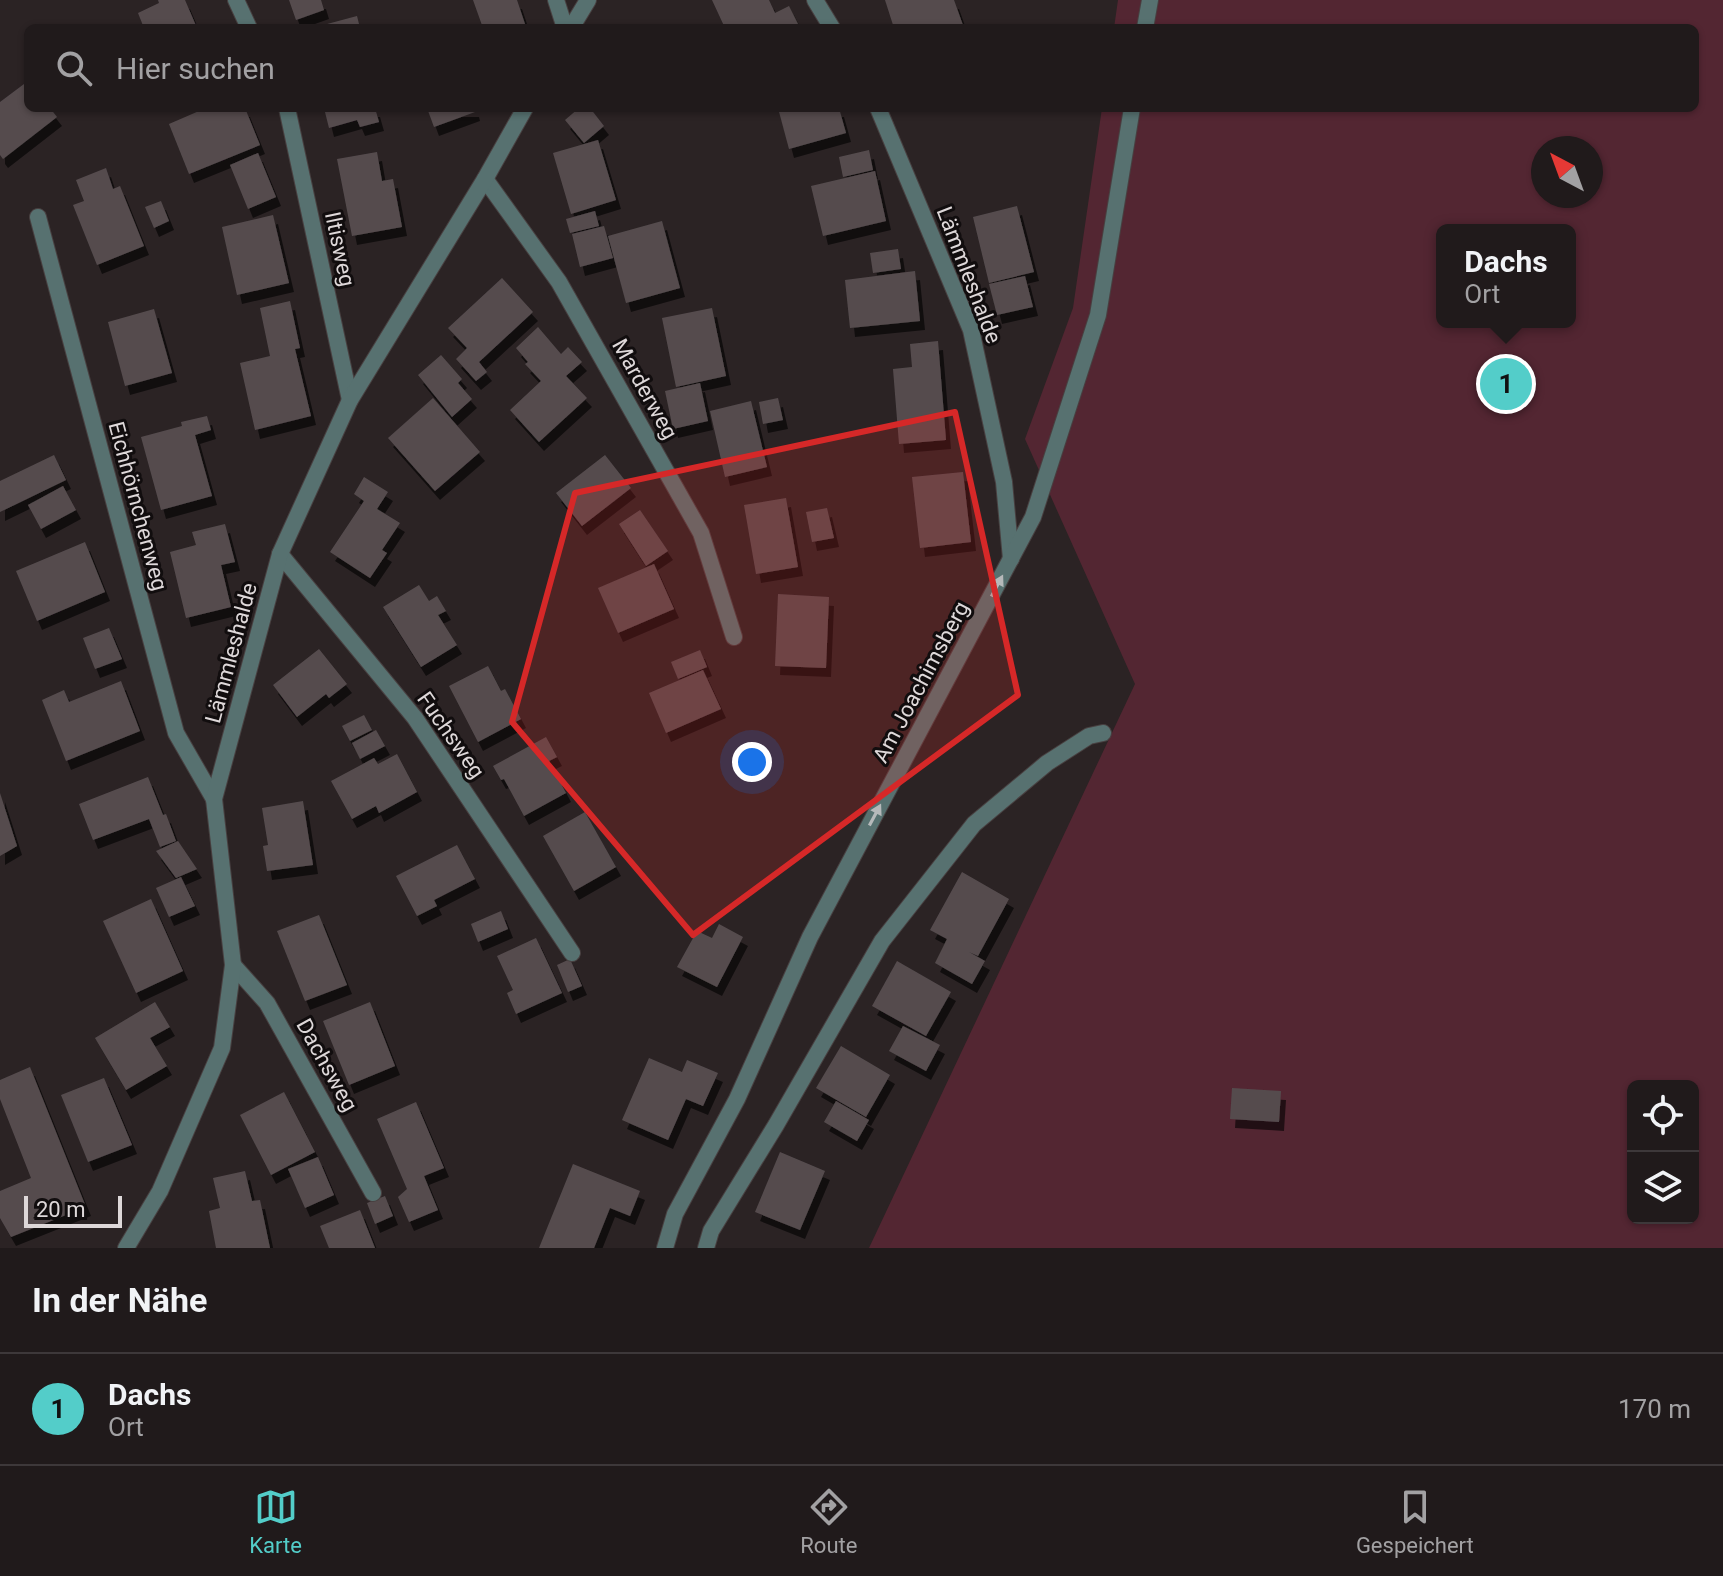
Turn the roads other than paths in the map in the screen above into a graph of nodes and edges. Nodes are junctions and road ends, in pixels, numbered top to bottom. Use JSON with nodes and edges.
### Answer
{"nodes":[{"id":1,"x":236,"y":0,"type":"edge"},
{"id":2,"x":556,"y":0,"type":"edge"},
{"id":3,"x":588,"y":0,"type":"edge"},
{"id":4,"x":815,"y":0,"type":"edge"},
{"id":5,"x":1150,"y":0,"type":"edge"},
{"id":6,"x":247,"y":24,"type":"edge"},
{"id":7,"x":564,"y":24,"type":"edge"},
{"id":8,"x":573,"y":24,"type":"edge"},
{"id":9,"x":830,"y":24,"type":"edge"},
{"id":10,"x":1146,"y":24,"type":"edge"},
{"id":11,"x":288,"y":112,"type":"edge"},
{"id":12,"x":523,"y":112,"type":"edge"},
{"id":13,"x":880,"y":112,"type":"edge"},
{"id":14,"x":1131,"y":112,"type":"edge"},
{"id":15,"x":485,"y":179,"type":"junction"},
{"id":16,"x":38,"y":217,"type":"dead end"},
{"id":17,"x":350,"y":400,"type":"junction"},
{"id":18,"x":280,"y":554,"type":"junction"},
{"id":19,"x":1011,"y":559,"type":"junction"},
{"id":20,"x":734,"y":637,"type":"dead end"},
{"id":21,"x":1103,"y":733,"type":"dead end"},
{"id":22,"x":214,"y":799,"type":"junction"},
{"id":23,"x":572,"y":953,"type":"dead end"},
{"id":24,"x":233,"y":965,"type":"junction"},
{"id":25,"x":373,"y":1193,"type":"dead end"},
{"id":26,"x":126,"y":1248,"type":"edge"},
{"id":27,"x":665,"y":1248,"type":"edge"},
{"id":28,"x":706,"y":1248,"type":"edge"}],
"edges":[{"from":1,"to":6,"type":"street"},
{"from":2,"to":7,"type":"street"},
{"from":3,"to":8,"type":"street"},
{"from":4,"to":9,"type":"street"},
{"from":5,"to":10,"type":"street"},
{"from":11,"to":17,"type":"street","name":"Iltisweg"},
{"from":12,"to":15,"type":"street","name":"Lämmleshalde"},
{"from":13,"to":19,"type":"street","name":"Lämmleshalde"},
{"from":14,"to":19,"type":"street","name":"Am Joachimsberg"},
{"from":15,"to":17,"type":"street","name":"Lämmleshalde"},
{"from":15,"to":20,"type":"street","name":"Marderweg"},
{"from":16,"to":22,"type":"street","name":"Eichhörnchenweg"},
{"from":17,"to":18,"type":"street","name":"Lämmleshalde"},
{"from":18,"to":22,"type":"street","name":"Lämmleshalde"},
{"from":18,"to":23,"type":"street","name":"Fuchsweg"},
{"from":27,"to":19,"type":"street","name":"Am Joachimsberg","one_way":true},
{"from":21,"to":28,"type":"street"},
{"from":22,"to":24,"type":"street","name":"Lämmleshalde"},
{"from":24,"to":25,"type":"street","name":"Dachsweg"},
{"from":24,"to":26,"type":"street","name":"Lämmleshalde"}]}
